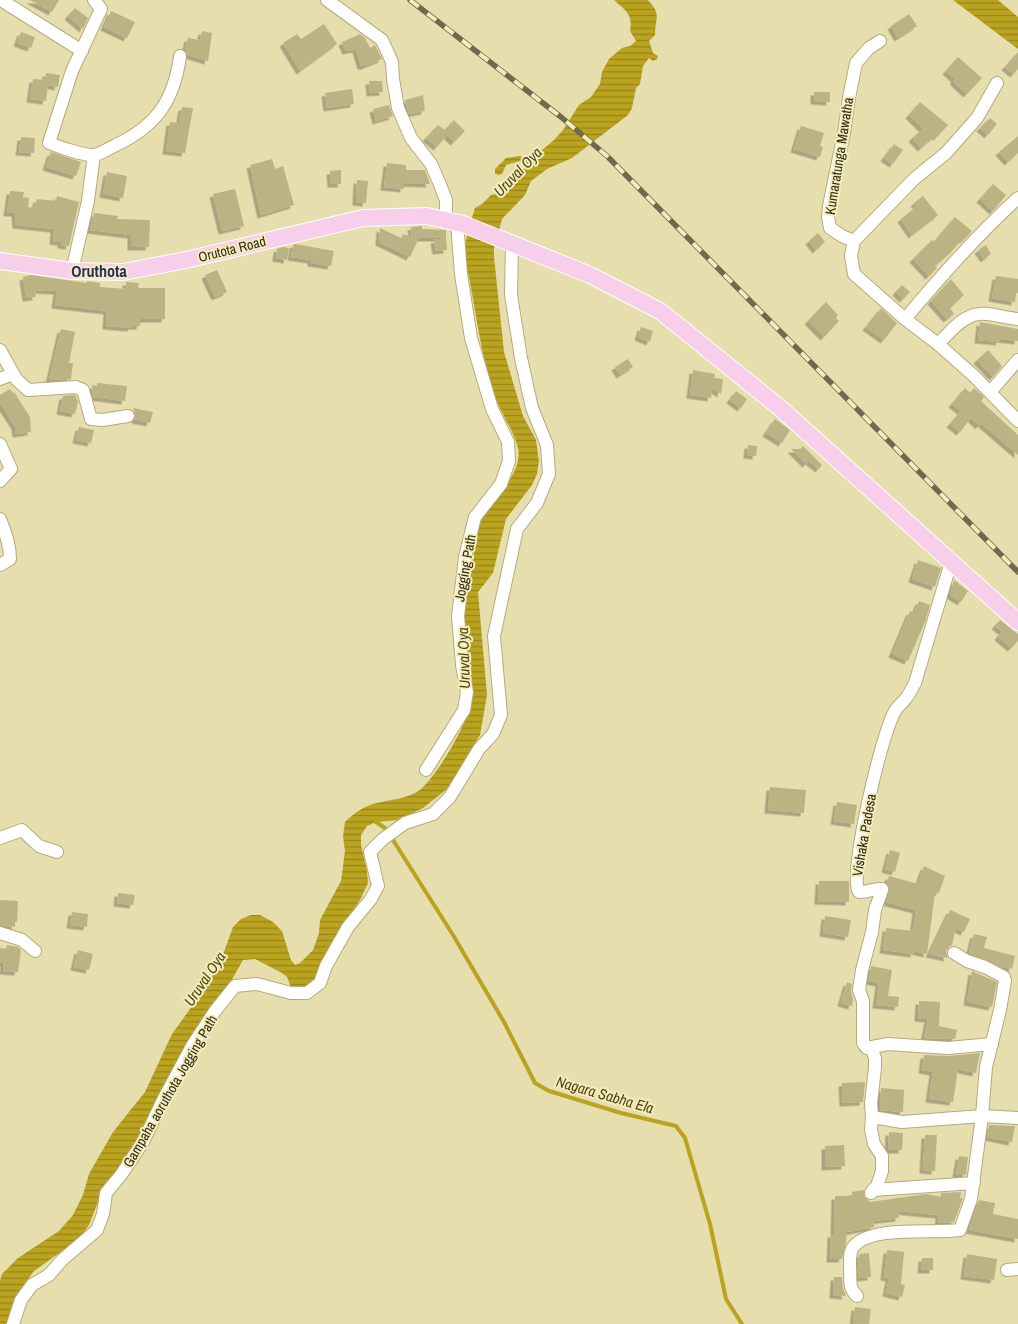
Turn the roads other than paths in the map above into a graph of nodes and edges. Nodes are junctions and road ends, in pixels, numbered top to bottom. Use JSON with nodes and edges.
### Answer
{"nodes":[{"id":1,"x":1,"y":0,"type":"edge"},
{"id":2,"x":94,"y":0,"type":"edge"},
{"id":3,"x":327,"y":0,"type":"edge"},
{"id":4,"x":880,"y":41,"type":"dead end"},
{"id":5,"x":82,"y":51,"type":"junction"},
{"id":6,"x":180,"y":56,"type":"dead end"},
{"id":7,"x":997,"y":83,"type":"dead end"},
{"id":8,"x":94,"y":155,"type":"junction"},
{"id":9,"x":1018,"y":198,"type":"edge"},
{"id":10,"x":455,"y":222,"type":"junction"},
{"id":11,"x":854,"y":241,"type":"junction"},
{"id":12,"x":508,"y":242,"type":"junction"},
{"id":13,"x":0,"y":261,"type":"edge"},
{"id":14,"x":72,"y":271,"type":"junction"},
{"id":15,"x":905,"y":319,"type":"junction"},
{"id":16,"x":1018,"y":319,"type":"edge"},
{"id":17,"x":938,"y":344,"type":"junction"},
{"id":18,"x":0,"y":350,"type":"edge"},
{"id":19,"x":1018,"y":360,"type":"edge"},
{"id":20,"x":13,"y":374,"type":"junction"},
{"id":21,"x":0,"y":379,"type":"edge"},
{"id":22,"x":990,"y":392,"type":"junction"},
{"id":23,"x":128,"y":416,"type":"dead end"},
{"id":24,"x":1018,"y":421,"type":"edge"},
{"id":25,"x":0,"y":444,"type":"edge"},
{"id":26,"x":0,"y":481,"type":"edge"},
{"id":27,"x":0,"y":519,"type":"edge"},
{"id":28,"x":951,"y":562,"type":"junction"},
{"id":29,"x":0,"y":565,"type":"edge"},
{"id":30,"x":1018,"y":622,"type":"edge"},
{"id":31,"x":426,"y":770,"type":"dead end"},
{"id":32,"x":0,"y":838,"type":"edge"},
{"id":33,"x":57,"y":852,"type":"dead end"},
{"id":34,"x":0,"y":933,"type":"edge"},
{"id":35,"x":35,"y":951,"type":"dead end"},
{"id":36,"x":954,"y":953,"type":"dead end"},
{"id":37,"x":992,"y":1044,"type":"junction"},
{"id":38,"x":868,"y":1048,"type":"junction"},
{"id":39,"x":982,"y":1116,"type":"junction"},
{"id":40,"x":872,"y":1117,"type":"junction"},
{"id":41,"x":1018,"y":1118,"type":"edge"},
{"id":42,"x":974,"y":1183,"type":"junction"},
{"id":43,"x":857,"y":1296,"type":"dead end"},
{"id":44,"x":13,"y":1324,"type":"edge"}],
"edges":[{"from":1,"to":5,"type":"street"},
{"from":2,"to":5,"type":"street"},
{"from":3,"to":10,"type":"street","name":"Jogging Path"},
{"from":4,"to":11,"type":"street","name":"Kumaratunga Mawatha"},
{"from":5,"to":8,"type":"street"},
{"from":6,"to":8,"type":"street"},
{"from":7,"to":11,"type":"street"},
{"from":8,"to":14,"type":"street"},
{"from":9,"to":15,"type":"street"},
{"from":10,"to":12,"type":"main road","name":"Orutota Road"},
{"from":10,"to":14,"type":"main road","name":"Orutota Road"},
{"from":10,"to":31,"type":"street","name":"Jogging Path"},
{"from":11,"to":15,"type":"street"},
{"from":12,"to":28,"type":"main road","name":"Orutota Road"},
{"from":12,"to":44,"type":"street","name":"Gampaha aoruthota Jogging Path"},
{"from":13,"to":14,"type":"main road","name":"Orutota Road"},
{"from":15,"to":17,"type":"street"},
{"from":16,"to":17,"type":"street"},
{"from":17,"to":22,"type":"street"},
{"from":18,"to":20,"type":"street"},
{"from":19,"to":22,"type":"street"},
{"from":20,"to":21,"type":"street"},
{"from":20,"to":23,"type":"street"},
{"from":22,"to":24,"type":"street"},
{"from":25,"to":26,"type":"street"},
{"from":27,"to":29,"type":"street"},
{"from":28,"to":30,"type":"main road","name":"Orutota Road"},
{"from":28,"to":38,"type":"street","name":"Vishaka Padesa"},
{"from":32,"to":33,"type":"street"},
{"from":34,"to":35,"type":"street"},
{"from":36,"to":37,"type":"street"},
{"from":37,"to":38,"type":"street"},
{"from":37,"to":39,"type":"street"},
{"from":38,"to":40,"type":"street","name":"Vishaka Padesa"},
{"from":39,"to":40,"type":"street"},
{"from":39,"to":41,"type":"street"},
{"from":39,"to":42,"type":"street"},
{"from":40,"to":42,"type":"street","name":"Vishaka Padesa"},
{"from":42,"to":43,"type":"street"}]}
